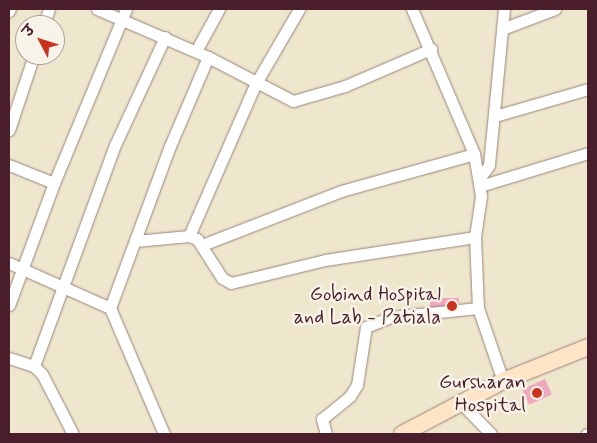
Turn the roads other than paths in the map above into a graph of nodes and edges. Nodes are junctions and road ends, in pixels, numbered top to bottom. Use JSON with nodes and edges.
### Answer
{"nodes":[{"id":1,"x":97,"y":9,"type":"edge"},
{"id":2,"x":218,"y":9,"type":"edge"},
{"id":3,"x":299,"y":9,"type":"edge"},
{"id":4,"x":412,"y":9,"type":"edge"},
{"id":5,"x":504,"y":9,"type":"edge"},
{"id":6,"x":554,"y":9,"type":"edge"},
{"id":7,"x":123,"y":14,"type":"edge"},
{"id":8,"x":502,"y":29,"type":"junction"},
{"id":9,"x":165,"y":37,"type":"junction"},
{"id":10,"x":431,"y":49,"type":"junction"},
{"id":11,"x":196,"y":51,"type":"junction"},
{"id":12,"x":208,"y":57,"type":"junction"},
{"id":13,"x":31,"y":65,"type":"edge"},
{"id":14,"x":256,"y":83,"type":"junction"},
{"id":15,"x":588,"y":89,"type":"edge"},
{"id":16,"x":495,"y":116,"type":"junction"},
{"id":17,"x":9,"y":130,"type":"edge"},
{"id":18,"x":474,"y":154,"type":"junction"},
{"id":19,"x":588,"y":154,"type":"edge"},
{"id":20,"x":9,"y":165,"type":"edge"},
{"id":21,"x":54,"y":183,"type":"junction"},
{"id":22,"x":480,"y":183,"type":"junction"},
{"id":23,"x":189,"y":236,"type":"junction"},
{"id":24,"x":475,"y":237,"type":"junction"},
{"id":25,"x":135,"y":241,"type":"junction"},
{"id":26,"x":202,"y":245,"type":"junction"},
{"id":27,"x":9,"y":262,"type":"edge"},
{"id":28,"x":23,"y":268,"type":"junction"},
{"id":29,"x":63,"y":285,"type":"junction"},
{"id":30,"x":9,"y":305,"type":"edge"},
{"id":31,"x":110,"y":308,"type":"junction"},
{"id":32,"x":478,"y":308,"type":"junction"},
{"id":33,"x":588,"y":347,"type":"edge"},
{"id":34,"x":9,"y":358,"type":"edge"},
{"id":35,"x":34,"y":366,"type":"junction"},
{"id":36,"x":502,"y":381,"type":"junction"},
{"id":37,"x":461,"y":403,"type":"junction"},
{"id":38,"x":73,"y":434,"type":"edge"},
{"id":39,"x":164,"y":434,"type":"edge"},
{"id":40,"x":326,"y":434,"type":"edge"},
{"id":41,"x":402,"y":434,"type":"edge"},
{"id":42,"x":491,"y":434,"type":"edge"}],
"edges":[{"from":1,"to":7,"type":"street"},
{"from":2,"to":11,"type":"street"},
{"from":3,"to":14,"type":"street"},
{"from":4,"to":10,"type":"street"},
{"from":5,"to":8,"type":"street"},
{"from":6,"to":8,"type":"street"},
{"from":7,"to":9,"type":"street"},
{"from":7,"to":21,"type":"street"},
{"from":8,"to":16,"type":"street"},
{"from":9,"to":11,"type":"street"},
{"from":9,"to":29,"type":"street"},
{"from":10,"to":14,"type":"street"},
{"from":10,"to":18,"type":"street"},
{"from":11,"to":12,"type":"street"},
{"from":12,"to":14,"type":"street"},
{"from":12,"to":25,"type":"street"},
{"from":13,"to":17,"type":"street"},
{"from":14,"to":23,"type":"street"},
{"from":15,"to":16,"type":"street"},
{"from":16,"to":22,"type":"street"},
{"from":18,"to":22,"type":"street"},
{"from":18,"to":26,"type":"street"},
{"from":19,"to":22,"type":"street"},
{"from":20,"to":21,"type":"street"},
{"from":21,"to":28,"type":"street"},
{"from":22,"to":24,"type":"street"},
{"from":23,"to":25,"type":"street"},
{"from":23,"to":26,"type":"street"},
{"from":24,"to":26,"type":"street"},
{"from":24,"to":32,"type":"street"},
{"from":25,"to":31,"type":"street"},
{"from":27,"to":28,"type":"street"},
{"from":28,"to":29,"type":"street"},
{"from":28,"to":30,"type":"street"},
{"from":29,"to":31,"type":"street"},
{"from":29,"to":35,"type":"street"},
{"from":31,"to":39,"type":"street"},
{"from":32,"to":36,"type":"street"},
{"from":32,"to":40,"type":"street"},
{"from":33,"to":36,"type":"street"},
{"from":34,"to":35,"type":"street"},
{"from":35,"to":38,"type":"street"},
{"from":36,"to":37,"type":"street"},
{"from":37,"to":41,"type":"street"},
{"from":37,"to":42,"type":"street"}]}
